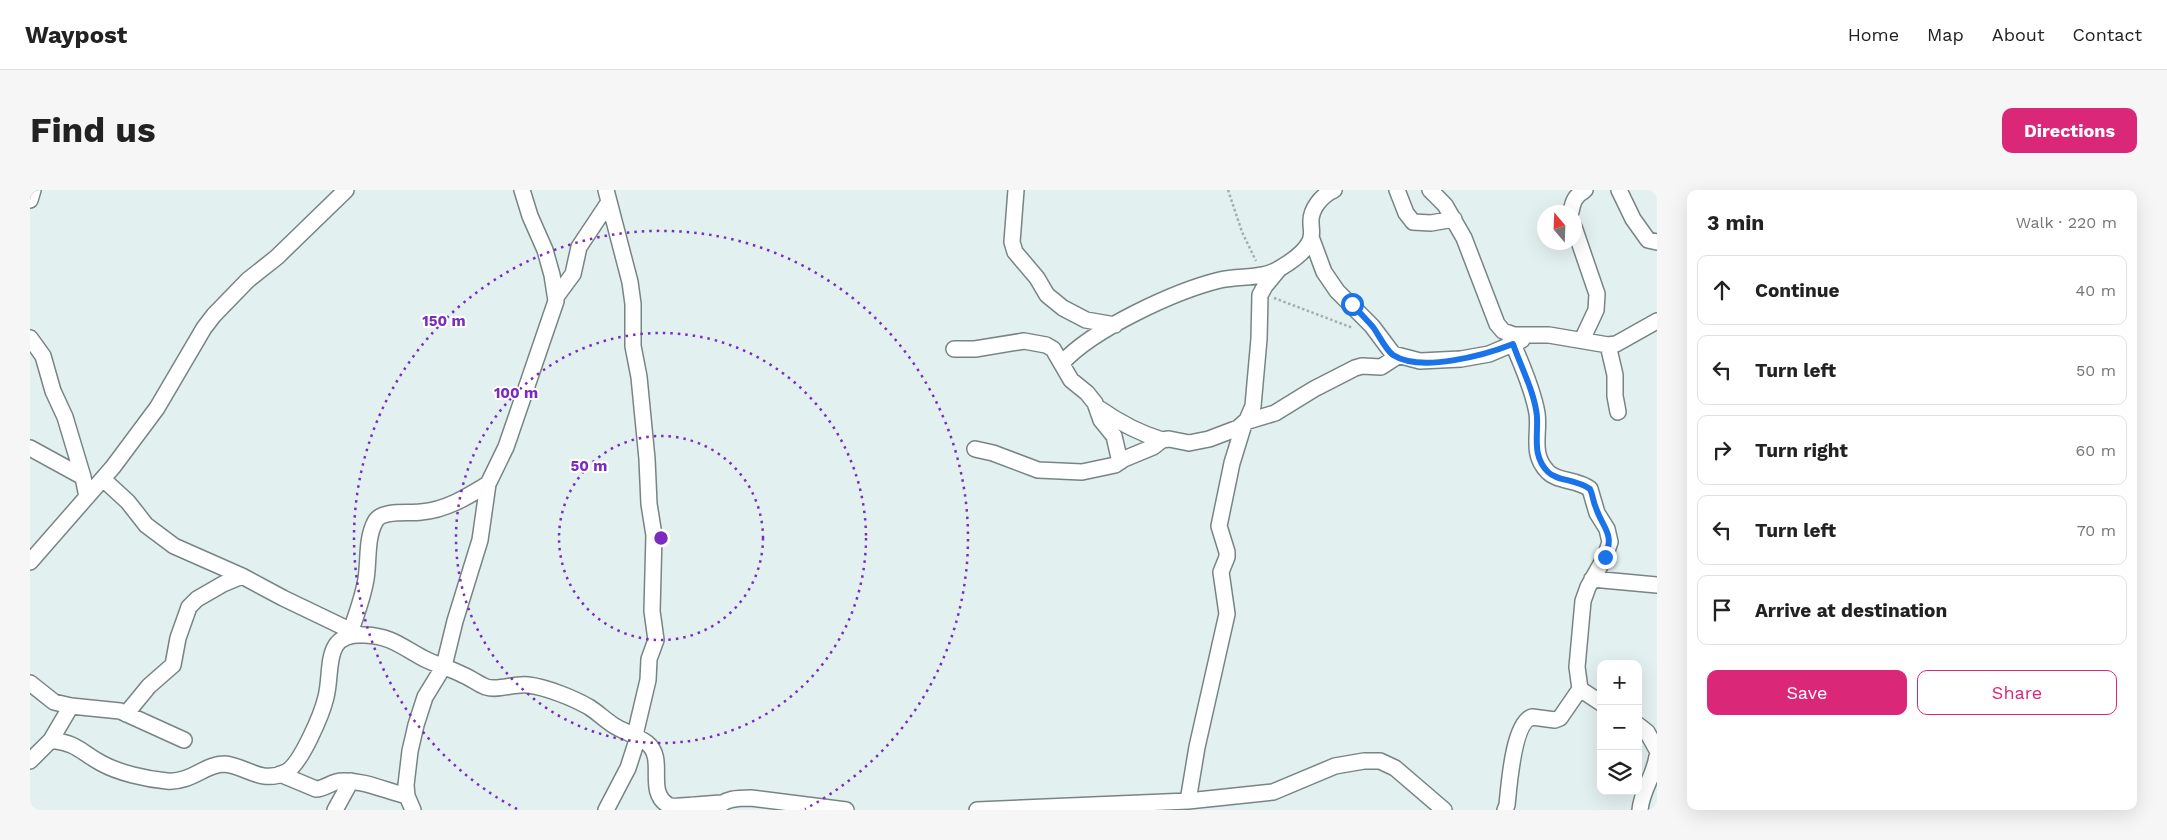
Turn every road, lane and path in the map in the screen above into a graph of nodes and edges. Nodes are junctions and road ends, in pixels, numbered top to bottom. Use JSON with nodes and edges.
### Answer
{"nodes":[{"id":1,"x":33,"y":190,"type":"edge"},
{"id":2,"x":346,"y":190,"type":"edge"},
{"id":3,"x":522,"y":190,"type":"edge"},
{"id":4,"x":1016,"y":190,"type":"edge"},
{"id":5,"x":1228,"y":190,"type":"edge"},
{"id":6,"x":1334,"y":190,"type":"edge"},
{"id":7,"x":1397,"y":190,"type":"edge"},
{"id":8,"x":1430,"y":190,"type":"edge"},
{"id":9,"x":1585,"y":190,"type":"edge"},
{"id":10,"x":1620,"y":190,"type":"edge"},
{"id":11,"x":607,"y":196,"type":"edge"},
{"id":12,"x":30,"y":200,"type":"edge"},
{"id":13,"x":1572,"y":205,"type":"edge"},
{"id":14,"x":1454,"y":219,"type":"junction"},
{"id":15,"x":1311,"y":237,"type":"junction"},
{"id":16,"x":1657,"y":242,"type":"edge"},
{"id":17,"x":1582,"y":250,"type":"edge"},
{"id":18,"x":1272,"y":272,"type":"junction"},
{"id":19,"x":1262,"y":292,"type":"junction"},
{"id":20,"x":556,"y":297,"type":"junction"},
{"id":21,"x":1657,"y":321,"type":"edge"},
{"id":22,"x":1115,"y":325,"type":"junction"},
{"id":23,"x":1379,"y":336,"type":"junction"},
{"id":24,"x":30,"y":338,"type":"edge"},
{"id":25,"x":1510,"y":339,"type":"junction"},
{"id":26,"x":1582,"y":340,"type":"junction"},
{"id":27,"x":1608,"y":345,"type":"junction"},
{"id":28,"x":954,"y":349,"type":"dead end"},
{"id":29,"x":1398,"y":356,"type":"junction"},
{"id":30,"x":1062,"y":363,"type":"junction"},
{"id":31,"x":1097,"y":407,"type":"junction"},
{"id":32,"x":1618,"y":412,"type":"dead end"},
{"id":33,"x":1245,"y":423,"type":"junction"},
{"id":34,"x":1162,"y":440,"type":"junction"},
{"id":35,"x":30,"y":448,"type":"edge"},
{"id":36,"x":975,"y":448,"type":"dead end"},
{"id":37,"x":1120,"y":462,"type":"junction"},
{"id":38,"x":83,"y":477,"type":"junction"},
{"id":39,"x":103,"y":479,"type":"junction"},
{"id":40,"x":488,"y":484,"type":"junction"},
{"id":41,"x":86,"y":497,"type":"junction"},
{"id":42,"x":30,"y":562,"type":"edge"},
{"id":43,"x":242,"y":576,"type":"junction"},
{"id":44,"x":1592,"y":578,"type":"junction"},
{"id":45,"x":1657,"y":585,"type":"edge"},
{"id":46,"x":356,"y":632,"type":"junction"},
{"id":47,"x":444,"y":666,"type":"junction"},
{"id":48,"x":30,"y":683,"type":"edge"},
{"id":49,"x":1580,"y":689,"type":"junction"},
{"id":50,"x":1597,"y":700,"type":"edge"},
{"id":51,"x":71,"y":706,"type":"junction"},
{"id":52,"x":126,"y":714,"type":"junction"},
{"id":53,"x":1642,"y":728,"type":"edge"},
{"id":54,"x":1653,"y":735,"type":"edge"},
{"id":55,"x":637,"y":736,"type":"junction"},
{"id":56,"x":51,"y":740,"type":"junction"},
{"id":57,"x":184,"y":740,"type":"dead end"},
{"id":58,"x":1657,"y":750,"type":"edge"},
{"id":59,"x":1657,"y":756,"type":"edge"},
{"id":60,"x":30,"y":761,"type":"edge"},
{"id":61,"x":280,"y":774,"type":"junction"},
{"id":62,"x":351,"y":781,"type":"junction"},
{"id":63,"x":407,"y":796,"type":"junction"},
{"id":64,"x":1188,"y":801,"type":"junction"},
{"id":65,"x":719,"y":806,"type":"edge"},
{"id":66,"x":335,"y":810,"type":"edge"},
{"id":67,"x":413,"y":810,"type":"edge"},
{"id":68,"x":606,"y":810,"type":"edge"},
{"id":69,"x":846,"y":810,"type":"edge"},
{"id":70,"x":977,"y":810,"type":"edge"},
{"id":71,"x":1444,"y":810,"type":"edge"},
{"id":72,"x":1505,"y":810,"type":"edge"},
{"id":73,"x":1640,"y":810,"type":"edge"}],
"edges":[{"from":1,"to":12,"type":"street"},
{"from":2,"to":39,"type":"street"},
{"from":3,"to":20,"type":"street"},
{"from":4,"to":22,"type":"street"},
{"from":5,"to":18,"type":"path"},
{"from":6,"to":15,"type":"street"},
{"from":7,"to":14,"type":"street"},
{"from":8,"to":14,"type":"street"},
{"from":9,"to":13,"type":"street"},
{"from":10,"to":16,"type":"street"},
{"from":11,"to":20,"type":"street"},
{"from":11,"to":55,"type":"street"},
{"from":14,"to":25,"type":"street"},
{"from":15,"to":18,"type":"street"},
{"from":15,"to":23,"type":"street"},
{"from":17,"to":26,"type":"street"},
{"from":18,"to":19,"type":"street"},
{"from":18,"to":22,"type":"street"},
{"from":19,"to":23,"type":"path"},
{"from":19,"to":33,"type":"street"},
{"from":20,"to":40,"type":"street"},
{"from":21,"to":27,"type":"street"},
{"from":22,"to":30,"type":"street"},
{"from":23,"to":29,"type":"street"},
{"from":24,"to":38,"type":"street"},
{"from":25,"to":26,"type":"street"},
{"from":25,"to":29,"type":"street"},
{"from":25,"to":44,"type":"street"},
{"from":26,"to":27,"type":"street"},
{"from":27,"to":32,"type":"street"},
{"from":28,"to":30,"type":"street"},
{"from":29,"to":33,"type":"street"},
{"from":30,"to":31,"type":"street"},
{"from":31,"to":34,"type":"street"},
{"from":31,"to":37,"type":"street"},
{"from":33,"to":34,"type":"street"},
{"from":33,"to":64,"type":"street"},
{"from":34,"to":37,"type":"street"},
{"from":35,"to":38,"type":"street"},
{"from":36,"to":37,"type":"street"},
{"from":38,"to":41,"type":"street"},
{"from":39,"to":41,"type":"street"},
{"from":39,"to":43,"type":"street"},
{"from":40,"to":46,"type":"street"},
{"from":40,"to":47,"type":"street"},
{"from":41,"to":42,"type":"street"},
{"from":43,"to":46,"type":"street"},
{"from":43,"to":52,"type":"street"},
{"from":44,"to":45,"type":"street"},
{"from":44,"to":49,"type":"street"},
{"from":46,"to":47,"type":"street"},
{"from":46,"to":61,"type":"street"},
{"from":47,"to":55,"type":"street"},
{"from":47,"to":63,"type":"street"},
{"from":48,"to":51,"type":"street"},
{"from":49,"to":50,"type":"street"},
{"from":49,"to":72,"type":"street"},
{"from":51,"to":52,"type":"street"},
{"from":51,"to":56,"type":"street"},
{"from":52,"to":57,"type":"street"},
{"from":53,"to":54,"type":"street"},
{"from":54,"to":58,"type":"street"},
{"from":55,"to":65,"type":"street"},
{"from":55,"to":68,"type":"street"},
{"from":56,"to":60,"type":"street"},
{"from":56,"to":61,"type":"street"},
{"from":59,"to":73,"type":"street"},
{"from":61,"to":62,"type":"street"},
{"from":62,"to":63,"type":"street"},
{"from":62,"to":66,"type":"street"},
{"from":63,"to":67,"type":"street"},
{"from":64,"to":70,"type":"street"},
{"from":64,"to":71,"type":"street"},
{"from":65,"to":69,"type":"street"}]}
